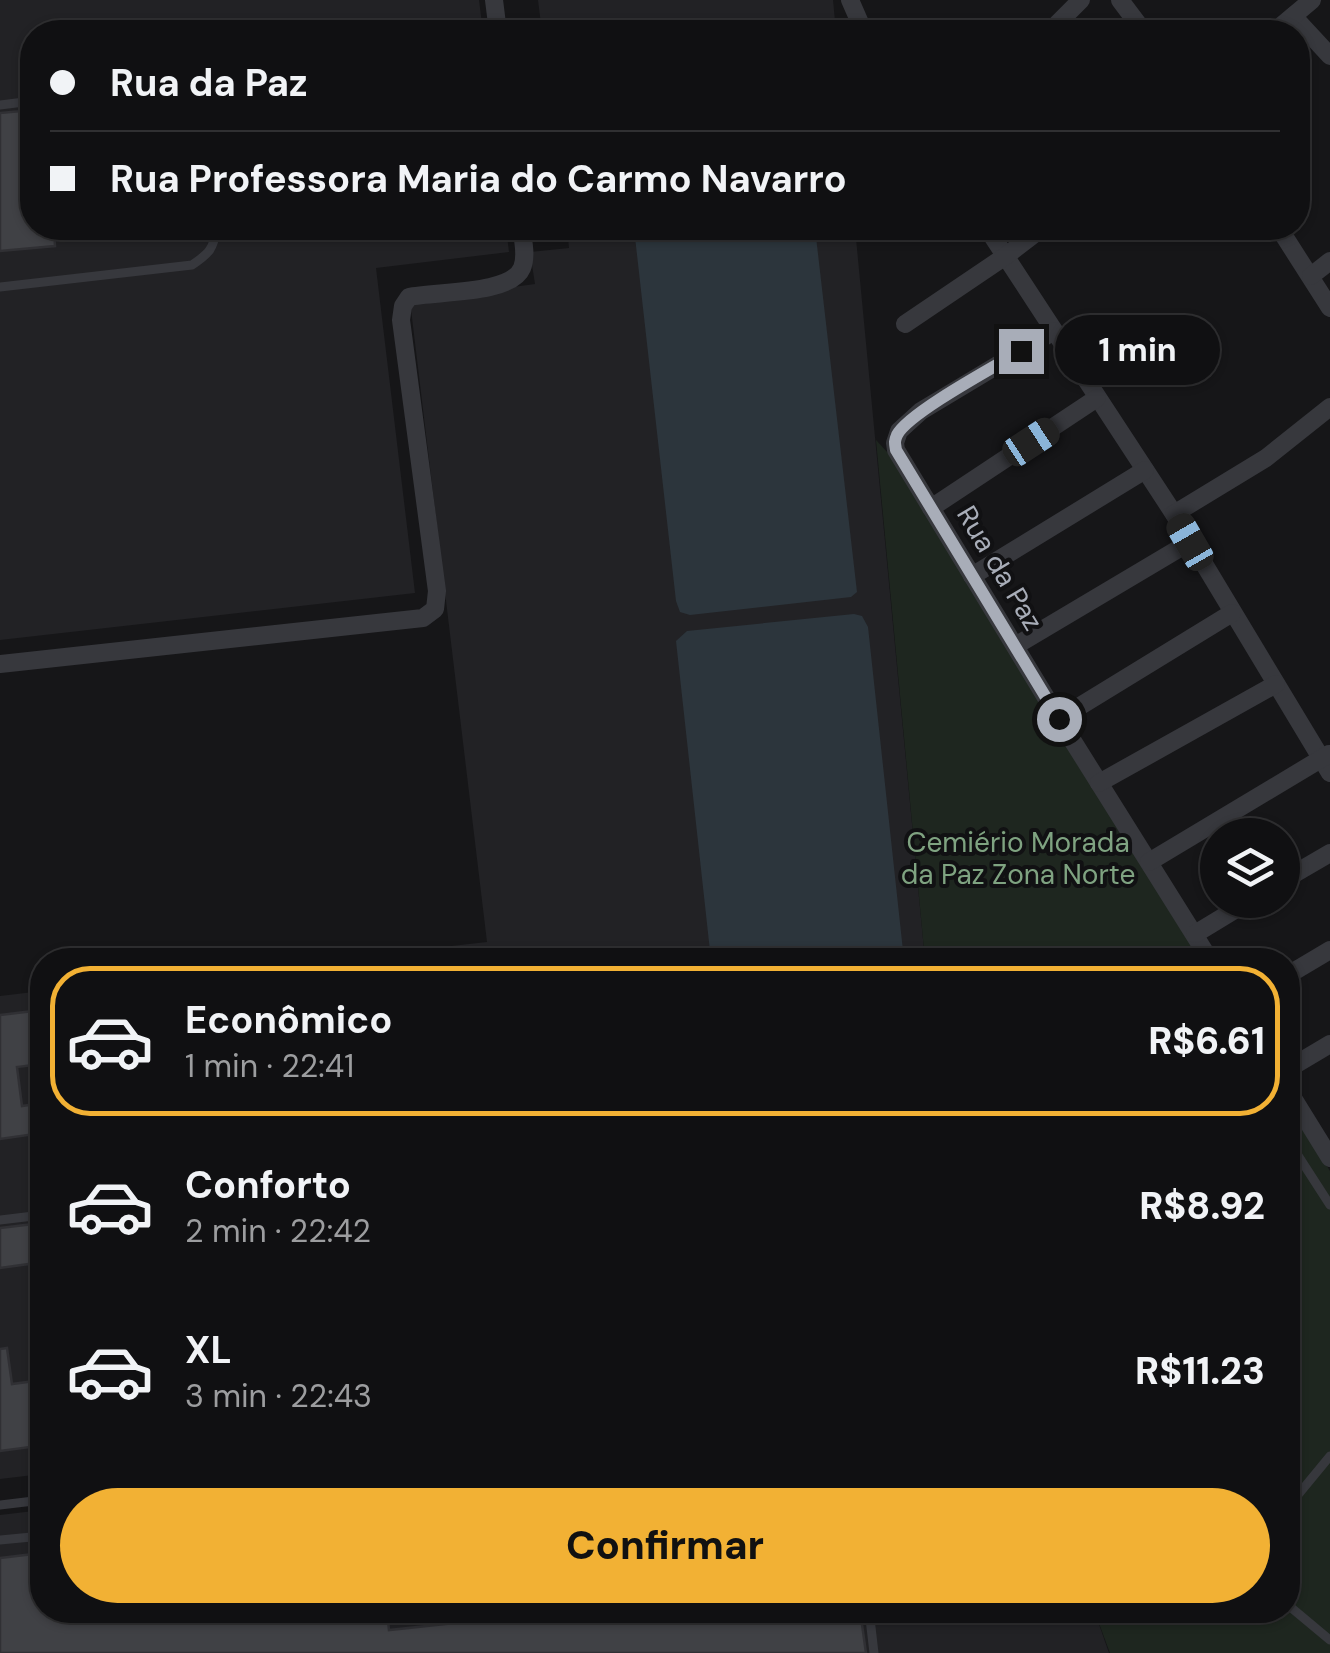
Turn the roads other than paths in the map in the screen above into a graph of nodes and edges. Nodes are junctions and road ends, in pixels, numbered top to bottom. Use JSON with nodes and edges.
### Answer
{"nodes":[{"id":1,"x":1081,"y":0,"type":"edge"},
{"id":2,"x":1312,"y":0,"type":"edge"},
{"id":3,"x":1293,"y":16,"type":"junction"},
{"id":4,"x":1061,"y":20,"type":"edge"},
{"id":5,"x":1288,"y":20,"type":"edge"},
{"id":6,"x":1297,"y":20,"type":"edge"},
{"id":7,"x":1310,"y":34,"type":"edge"},
{"id":8,"x":1330,"y":56,"type":"edge"},
{"id":9,"x":214,"y":240,"type":"edge"},
{"id":10,"x":523,"y":240,"type":"edge"},
{"id":11,"x":996,"y":240,"type":"edge"},
{"id":12,"x":1026,"y":240,"type":"edge"},
{"id":13,"x":1287,"y":240,"type":"edge"},
{"id":14,"x":1007,"y":255,"type":"junction"},
{"id":15,"x":1330,"y":261,"type":"edge"},
{"id":16,"x":1311,"y":276,"type":"junction"},
{"id":17,"x":0,"y":288,"type":"edge"},
{"id":18,"x":1330,"y":308,"type":"edge"},
{"id":19,"x":905,"y":324,"type":"dead end"},
{"id":20,"x":1054,"y":331,"type":"junction"},
{"id":21,"x":1098,"y":398,"type":"junction"},
{"id":22,"x":1330,"y":406,"type":"edge"},
{"id":23,"x":1145,"y":470,"type":"junction"},
{"id":24,"x":932,"y":508,"type":"junction"},
{"id":25,"x":1174,"y":514,"type":"junction"},
{"id":26,"x":1190,"y":542,"type":"junction"},
{"id":27,"x":972,"y":576,"type":"junction"},
{"id":28,"x":1232,"y":613,"type":"junction"},
{"id":29,"x":1016,"y":646,"type":"junction"},
{"id":30,"x":0,"y":664,"type":"edge"},
{"id":31,"x":1276,"y":684,"type":"junction"},
{"id":32,"x":1059,"y":719,"type":"junction"},
{"id":33,"x":1327,"y":762,"type":"edge"},
{"id":34,"x":1099,"y":783,"type":"junction"},
{"id":35,"x":1330,"y":852,"type":"edge"},
{"id":36,"x":1149,"y":862,"type":"junction"},
{"id":37,"x":1300,"y":870,"type":"edge"},
{"id":38,"x":1221,"y":918,"type":"edge"},
{"id":39,"x":1195,"y":934,"type":"junction"},
{"id":40,"x":1203,"y":948,"type":"edge"},
{"id":41,"x":1330,"y":950,"type":"edge"},
{"id":42,"x":1300,"y":967,"type":"edge"},
{"id":43,"x":1330,"y":1044,"type":"edge"},
{"id":44,"x":1300,"y":1062,"type":"edge"},
{"id":45,"x":1300,"y":1108,"type":"edge"},
{"id":46,"x":1328,"y":1151,"type":"edge"},
{"id":47,"x":1300,"y":1159,"type":"edge"},
{"id":48,"x":1330,"y":1206,"type":"edge"},
{"id":49,"x":30,"y":1217,"type":"edge"},
{"id":50,"x":0,"y":1220,"type":"edge"},
{"id":51,"x":1330,"y":1456,"type":"edge"},
{"id":52,"x":1300,"y":1492,"type":"edge"},
{"id":53,"x":30,"y":1501,"type":"edge"},
{"id":54,"x":0,"y":1505,"type":"edge"},
{"id":55,"x":30,"y":1537,"type":"edge"},
{"id":56,"x":0,"y":1540,"type":"edge"},
{"id":57,"x":1300,"y":1615,"type":"edge"},
{"id":58,"x":871,"y":1623,"type":"edge"},
{"id":59,"x":1330,"y":1640,"type":"edge"},
{"id":60,"x":874,"y":1653,"type":"edge"}],
"edges":[{"from":1,"to":4,"type":"street"},
{"from":2,"to":3,"type":"street"},
{"from":3,"to":5,"type":"street"},
{"from":3,"to":6,"type":"street"},
{"from":7,"to":8,"type":"street"},
{"from":9,"to":17,"type":"lane"},
{"from":10,"to":30,"type":"street"},
{"from":11,"to":14,"type":"street"},
{"from":12,"to":14,"type":"street"},
{"from":13,"to":16,"type":"street"},
{"from":14,"to":19,"type":"street"},
{"from":14,"to":20,"type":"street"},
{"from":15,"to":16,"type":"street"},
{"from":16,"to":18,"type":"street"},
{"from":20,"to":21,"type":"street"},
{"from":20,"to":24,"type":"street","name":"Rua da Paz"},
{"from":21,"to":23,"type":"street"},
{"from":21,"to":24,"type":"street"},
{"from":22,"to":25,"type":"street"},
{"from":23,"to":25,"type":"street"},
{"from":23,"to":27,"type":"street"},
{"from":24,"to":27,"type":"street","name":"Rua da Paz"},
{"from":25,"to":26,"type":"street"},
{"from":26,"to":28,"type":"street"},
{"from":26,"to":29,"type":"street"},
{"from":27,"to":29,"type":"street","name":"Rua da Paz"},
{"from":28,"to":31,"type":"street"},
{"from":28,"to":32,"type":"street"},
{"from":29,"to":32,"type":"street","name":"Rua da Paz"},
{"from":31,"to":33,"type":"street"},
{"from":31,"to":34,"type":"street"},
{"from":32,"to":34,"type":"street","name":"Rua da Paz"},
{"from":33,"to":36,"type":"street"},
{"from":34,"to":36,"type":"street","name":"Rua da Paz"},
{"from":35,"to":37,"type":"street"},
{"from":36,"to":39,"type":"street","name":"Rua da Paz"},
{"from":38,"to":39,"type":"street"},
{"from":39,"to":40,"type":"street","name":"Rua da Paz"},
{"from":41,"to":42,"type":"street"},
{"from":43,"to":44,"type":"street"},
{"from":45,"to":46,"type":"street"},
{"from":47,"to":48,"type":"lane"},
{"from":49,"to":50,"type":"lane"},
{"from":51,"to":52,"type":"lane"},
{"from":53,"to":54,"type":"lane"},
{"from":55,"to":56,"type":"lane"},
{"from":57,"to":59,"type":"lane"},
{"from":58,"to":60,"type":"lane"}]}
